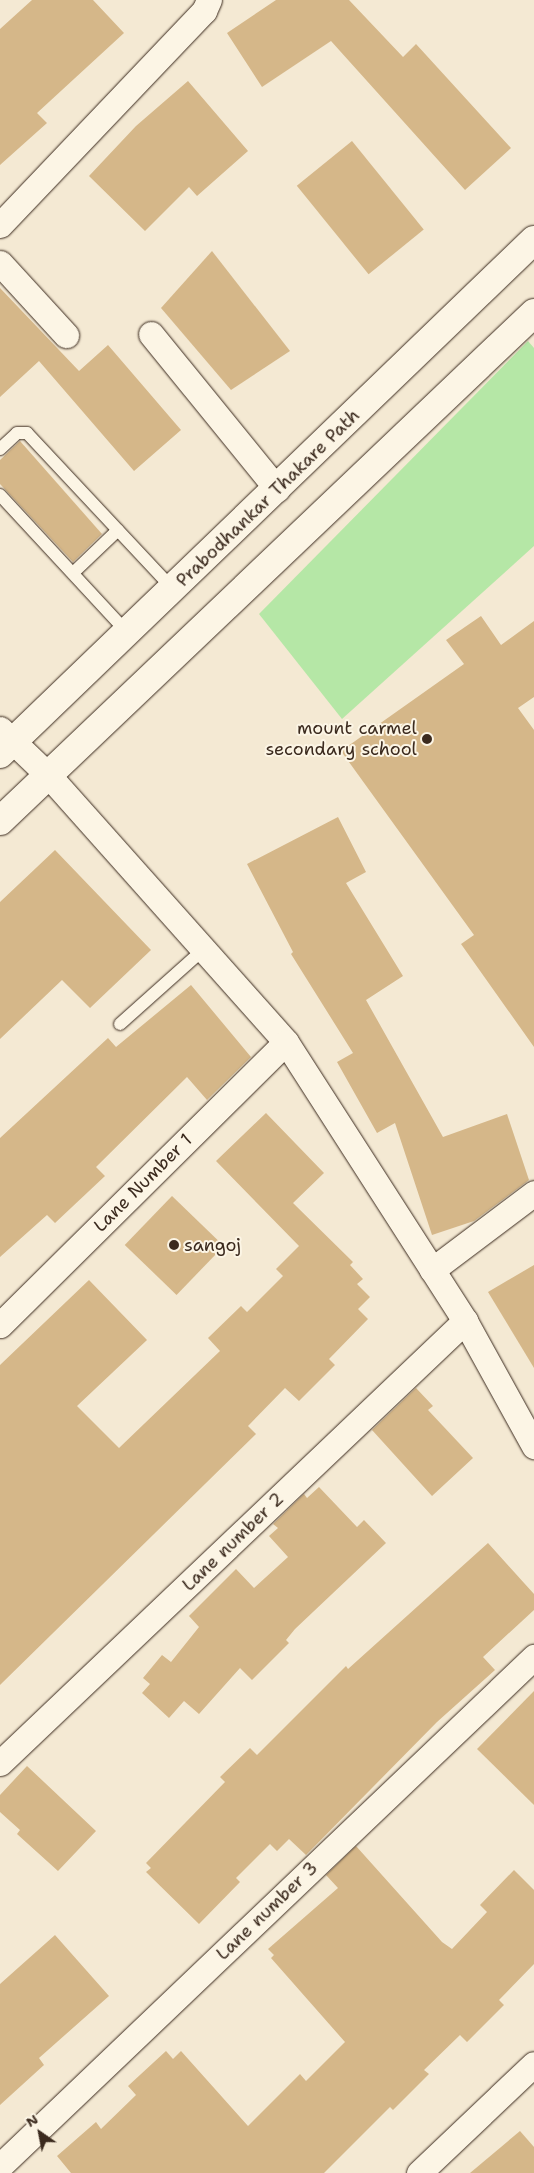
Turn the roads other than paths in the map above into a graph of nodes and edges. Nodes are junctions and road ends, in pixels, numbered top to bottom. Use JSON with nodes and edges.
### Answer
{"nodes":[{"id":1,"x":209,"y":0,"type":"edge"},
{"id":2,"x":0,"y":225,"type":"edge"},
{"id":3,"x":534,"y":240,"type":"edge"},
{"id":4,"x":0,"y":263,"type":"edge"},
{"id":5,"x":533,"y":315,"type":"edge"},
{"id":6,"x":151,"y":334,"type":"dead end"},
{"id":7,"x":66,"y":335,"type":"dead end"},
{"id":8,"x":0,"y":449,"type":"edge"},
{"id":9,"x":277,"y":489,"type":"junction"},
{"id":10,"x":0,"y":495,"type":"edge"},
{"id":11,"x":118,"y":530,"type":"junction"},
{"id":12,"x":73,"y":573,"type":"junction"},
{"id":13,"x":173,"y":589,"type":"junction"},
{"id":14,"x":127,"y":632,"type":"junction"},
{"id":15,"x":5,"y":742,"type":"edge"},
{"id":16,"x":49,"y":776,"type":"junction"},
{"id":17,"x":0,"y":821,"type":"edge"},
{"id":18,"x":204,"y":949,"type":"junction"},
{"id":19,"x":120,"y":1024,"type":"dead end"},
{"id":20,"x":286,"y":1042,"type":"junction"},
{"id":21,"x":534,"y":1193,"type":"edge"},
{"id":22,"x":432,"y":1270,"type":"junction"},
{"id":23,"x":465,"y":1321,"type":"junction"},
{"id":24,"x":0,"y":1325,"type":"edge"},
{"id":25,"x":534,"y":1446,"type":"edge"},
{"id":26,"x":534,"y":1657,"type":"edge"},
{"id":27,"x":0,"y":1763,"type":"edge"},
{"id":28,"x":534,"y":2064,"type":"edge"},
{"id":29,"x":0,"y":2166,"type":"edge"},
{"id":30,"x":419,"y":2173,"type":"edge"}],
"edges":[{"from":1,"to":2,"type":"street"},
{"from":3,"to":9,"type":"main road","name":"Prabodhankar Thakare Path"},
{"from":4,"to":7,"type":"street"},
{"from":5,"to":16,"type":"main road"},
{"from":6,"to":9,"type":"street"},
{"from":8,"to":11,"type":"lane"},
{"from":9,"to":13,"type":"main road","name":"Prabodhankar Thakare Path"},
{"from":10,"to":12,"type":"lane"},
{"from":11,"to":12,"type":"lane"},
{"from":11,"to":13,"type":"lane"},
{"from":12,"to":14,"type":"lane"},
{"from":13,"to":14,"type":"main road","name":"Prabodhankar Thakare Path"},
{"from":14,"to":15,"type":"main road","name":"Prabodhankar Thakare Path"},
{"from":15,"to":16,"type":"street"},
{"from":16,"to":17,"type":"main road"},
{"from":16,"to":18,"type":"street"},
{"from":18,"to":19,"type":"lane"},
{"from":18,"to":20,"type":"street"},
{"from":20,"to":22,"type":"street"},
{"from":20,"to":24,"type":"street","name":"Lane Number 1"},
{"from":21,"to":22,"type":"street"},
{"from":22,"to":23,"type":"street"},
{"from":23,"to":25,"type":"street"},
{"from":23,"to":27,"type":"street","name":"Lane number 2"},
{"from":26,"to":29,"type":"street","name":"Lane number 3"},
{"from":28,"to":30,"type":"street"}]}
